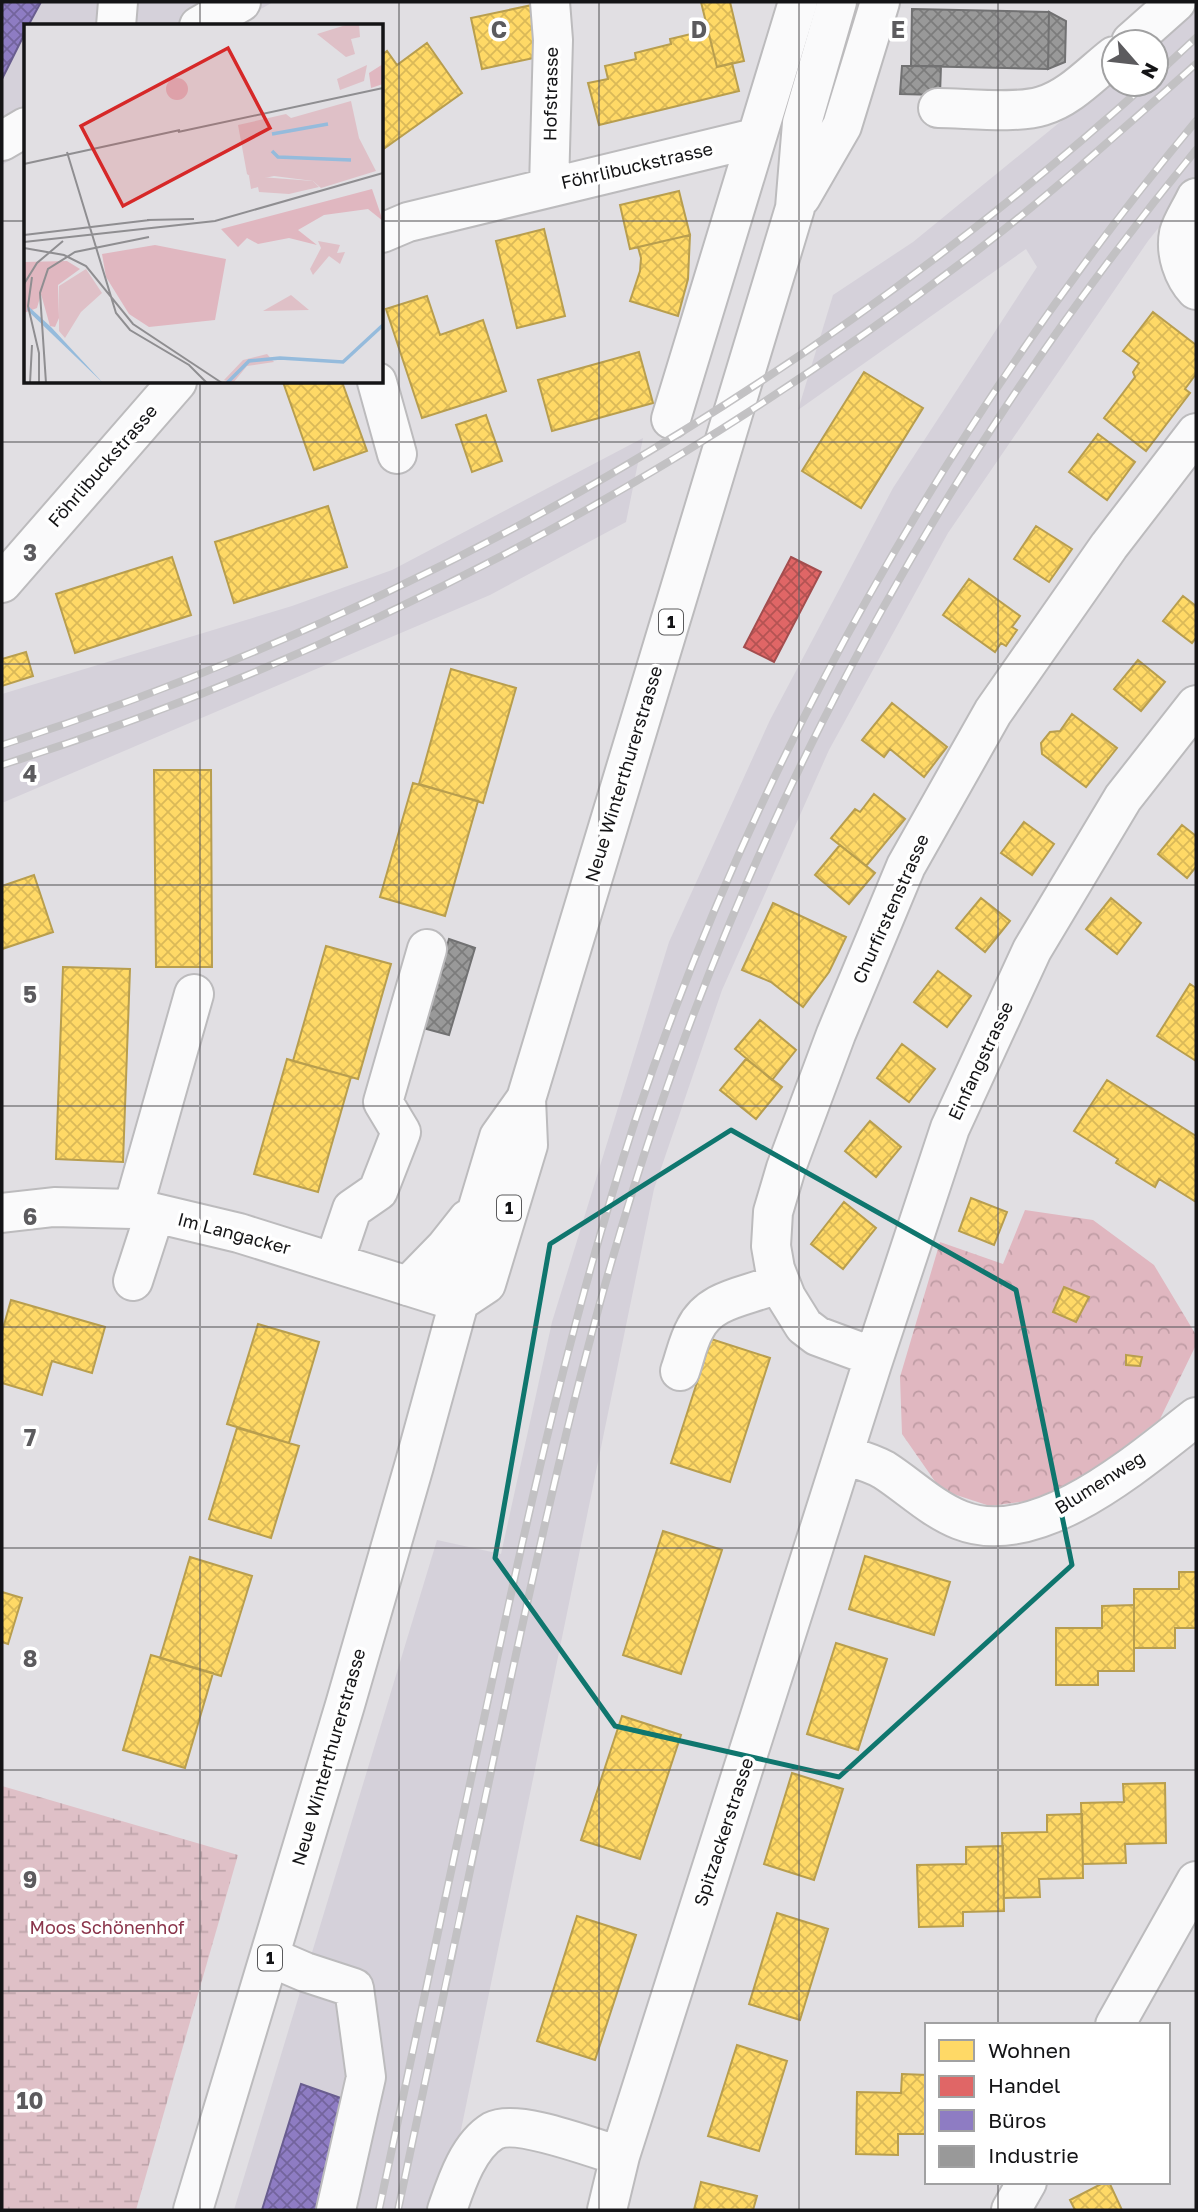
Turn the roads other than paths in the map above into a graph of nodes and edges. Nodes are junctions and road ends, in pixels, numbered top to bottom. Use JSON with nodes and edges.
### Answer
{"nodes":[{"id":1,"x":118,"y":2,"type":"edge"},
{"id":2,"x":241,"y":2,"type":"edge"},
{"id":3,"x":550,"y":2,"type":"edge"},
{"id":4,"x":798,"y":2,"type":"edge"},
{"id":5,"x":836,"y":2,"type":"edge"},
{"id":6,"x":880,"y":2,"type":"edge"},
{"id":7,"x":1177,"y":2,"type":"edge"},
{"id":8,"x":116,"y":24,"type":"edge"},
{"id":9,"x":202,"y":24,"type":"edge"},
{"id":10,"x":1147,"y":28,"type":"edge"},
{"id":11,"x":1100,"y":67,"type":"edge"},
{"id":12,"x":938,"y":108,"type":"dead end"},
{"id":13,"x":24,"y":128,"type":"edge"},
{"id":14,"x":755,"y":138,"type":"junction"},
{"id":15,"x":2,"y":142,"type":"edge"},
{"id":16,"x":549,"y":187,"type":"junction"},
{"id":17,"x":1196,"y":198,"type":"edge"},
{"id":18,"x":795,"y":208,"type":"junction"},
{"id":19,"x":383,"y":233,"type":"edge"},
{"id":20,"x":1196,"y":290,"type":"edge"},
{"id":21,"x":176,"y":383,"type":"edge"},
{"id":22,"x":377,"y":383,"type":"edge"},
{"id":23,"x":671,"y":419,"type":"dead end"},
{"id":24,"x":1196,"y":433,"type":"edge"},
{"id":25,"x":397,"y":454,"type":"dead end"},
{"id":26,"x":2,"y":583,"type":"edge"},
{"id":27,"x":1196,"y":705,"type":"edge"},
{"id":28,"x":427,"y":949,"type":"dead end"},
{"id":29,"x":194,"y":994,"type":"dead end"},
{"id":30,"x":526,"y":1099,"type":"junction"},
{"id":31,"x":377,"y":1128,"type":"dead end"},
{"id":32,"x":478,"y":1207,"type":"junction"},
{"id":33,"x":352,"y":1209,"type":"junction"},
{"id":34,"x":144,"y":1211,"type":"junction"},
{"id":35,"x":2,"y":1213,"type":"edge"},
{"id":36,"x":334,"y":1262,"type":"junction"},
{"id":37,"x":133,"y":1281,"type":"dead end"},
{"id":38,"x":780,"y":1282,"type":"junction"},
{"id":39,"x":408,"y":1286,"type":"junction"},
{"id":40,"x":459,"y":1302,"type":"junction"},
{"id":41,"x":874,"y":1357,"type":"junction"},
{"id":42,"x":680,"y":1371,"type":"dead end"},
{"id":43,"x":1196,"y":1417,"type":"edge"},
{"id":44,"x":844,"y":1455,"type":"junction"},
{"id":45,"x":1196,"y":1881,"type":"edge"},
{"id":46,"x":270,"y":1957,"type":"junction"},
{"id":47,"x":1116,"y":2023,"type":"edge"},
{"id":48,"x":620,"y":2156,"type":"junction"},
{"id":49,"x":1026,"y":2184,"type":"edge"},
{"id":50,"x":194,"y":2210,"type":"edge"},
{"id":51,"x":336,"y":2210,"type":"edge"},
{"id":52,"x":447,"y":2210,"type":"edge"},
{"id":53,"x":607,"y":2210,"type":"edge"},
{"id":54,"x":1011,"y":2210,"type":"edge"}],
"edges":[{"from":1,"to":8,"type":"street"},
{"from":2,"to":9,"type":"street"},
{"from":3,"to":16,"type":"street","name":"Hofstrasse"},
{"from":4,"to":14,"type":"street"},
{"from":5,"to":18,"type":"street","name":"Neue Winterthurerstrasse","number":"1"},
{"from":6,"to":18,"type":"street","name":"Neue Winterthurerstrasse"},
{"from":7,"to":10,"type":"street"},
{"from":11,"to":12,"type":"street"},
{"from":13,"to":15,"type":"street"},
{"from":14,"to":16,"type":"street","name":"Föhrlibuckstrasse"},
{"from":14,"to":23,"type":"street"},
{"from":16,"to":19,"type":"street","name":"Föhrlibuckstrasse"},
{"from":17,"to":20,"type":"street"},
{"from":18,"to":30,"type":"street","name":"Neue Winterthurerstrasse","number":"1"},
{"from":21,"to":26,"type":"street","name":"Föhrlibuckstrasse"},
{"from":22,"to":25,"type":"street"},
{"from":24,"to":38,"type":"street","name":"Churfirstenstrasse"},
{"from":27,"to":41,"type":"street","name":"Einfangstrasse"},
{"from":28,"to":33,"type":"street"},
{"from":29,"to":34,"type":"street"},
{"from":30,"to":32,"type":"street","name":"Neue Winterthurerstrasse","number":"1"},
{"from":30,"to":40,"type":"street","name":"Neue Winterthurerstrasse","number":"1"},
{"from":31,"to":33,"type":"street"},
{"from":32,"to":39,"type":"street"},
{"from":32,"to":40,"type":"street","name":"Neue Winterthurerstrasse","number":"1"},
{"from":33,"to":36,"type":"street"},
{"from":34,"to":35,"type":"street","name":"Im Langacker"},
{"from":34,"to":36,"type":"street","name":"Im Langacker"},
{"from":34,"to":37,"type":"street"},
{"from":36,"to":39,"type":"street","name":"Im Langacker"},
{"from":38,"to":41,"type":"street","name":"Churfirstenstrasse"},
{"from":38,"to":42,"type":"street"},
{"from":39,"to":40,"type":"street","name":"Im Langacker"},
{"from":40,"to":46,"type":"street","name":"Neue Winterthurerstrasse","number":"1"},
{"from":41,"to":44,"type":"street","name":"Einfangstrasse"},
{"from":43,"to":44,"type":"street","name":"Blumenweg"},
{"from":44,"to":48,"type":"street","name":"Spitzackerstrasse"},
{"from":45,"to":47,"type":"street"},
{"from":46,"to":50,"type":"street","name":"Neue Winterthurerstrasse","number":"1"},
{"from":46,"to":51,"type":"street"},
{"from":48,"to":52,"type":"street"},
{"from":48,"to":53,"type":"street","name":"Spitzackerstrasse"},
{"from":49,"to":54,"type":"street"}]}
